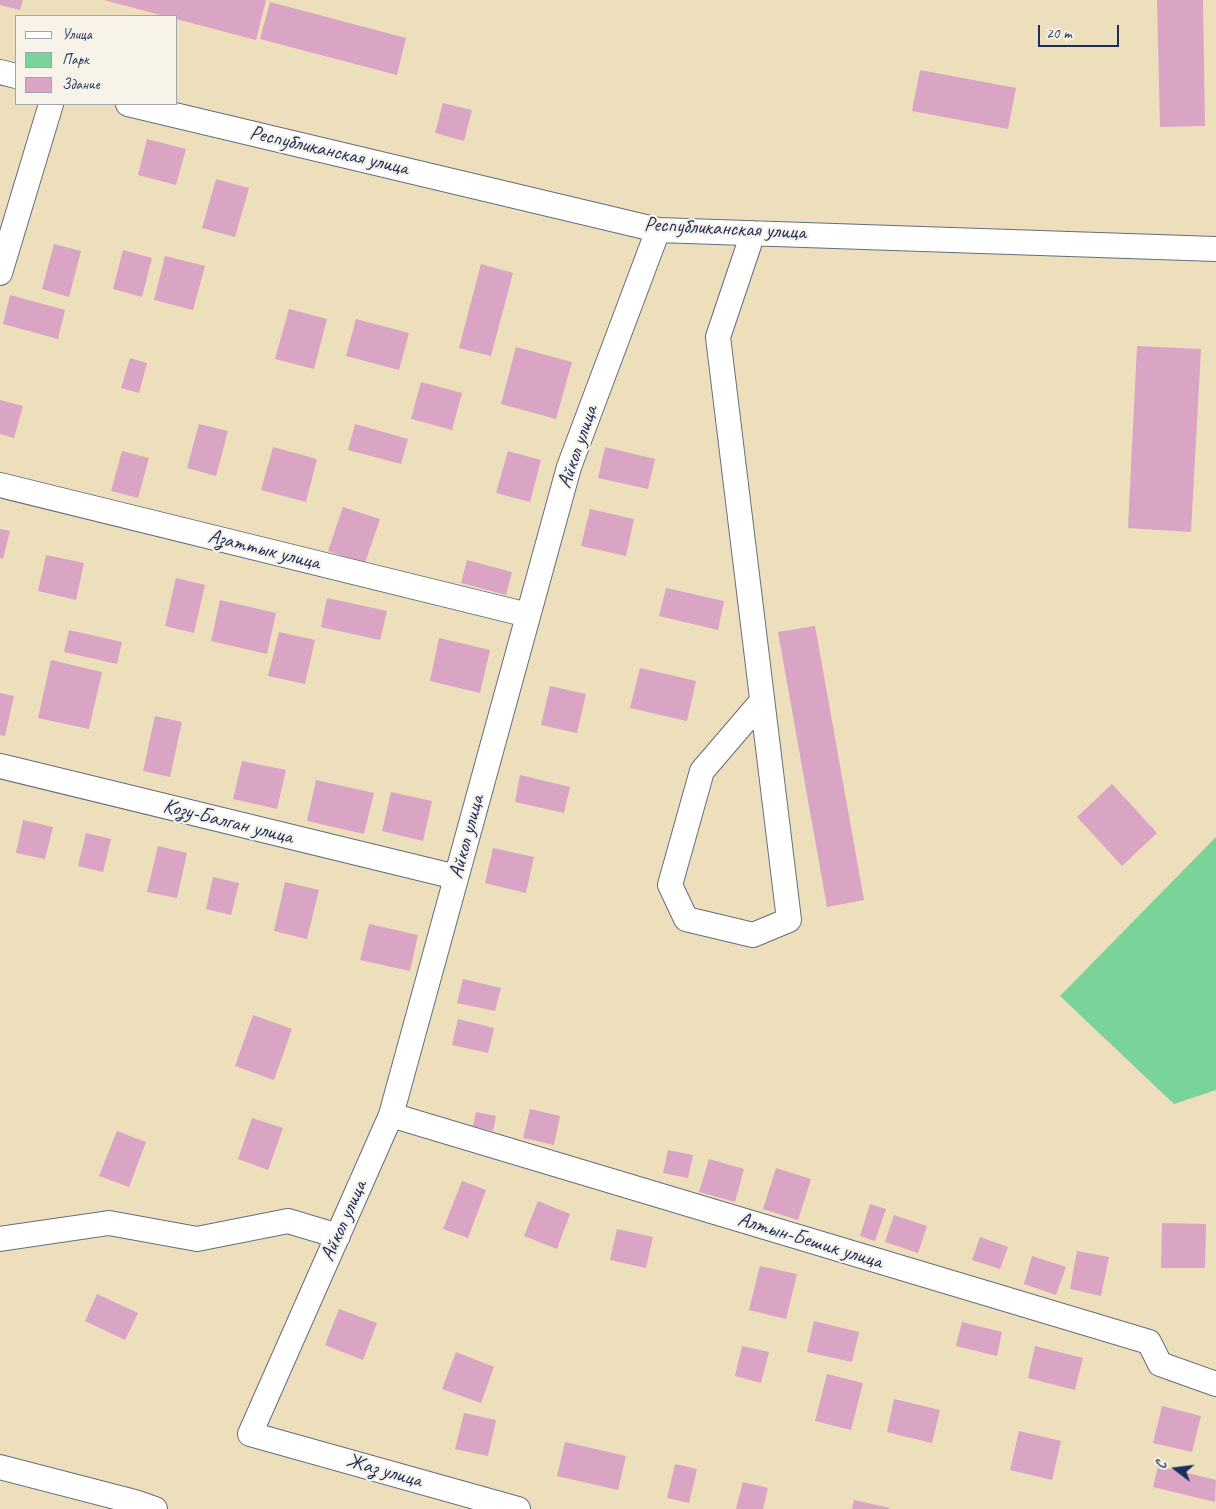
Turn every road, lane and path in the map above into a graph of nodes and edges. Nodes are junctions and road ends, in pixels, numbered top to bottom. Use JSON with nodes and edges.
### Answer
{"nodes":[{"id":1,"x":0,"y":72,"type":"edge"},
{"id":2,"x":15,"y":76,"type":"edge"},
{"id":3,"x":51,"y":105,"type":"edge"},
{"id":4,"x":132,"y":105,"type":"edge"},
{"id":5,"x":658,"y":230,"type":"junction"},
{"id":6,"x":752,"y":233,"type":"junction"},
{"id":7,"x":1216,"y":249,"type":"edge"},
{"id":8,"x":0,"y":273,"type":"edge"},
{"id":9,"x":0,"y":485,"type":"edge"},
{"id":10,"x":528,"y":615,"type":"junction"},
{"id":11,"x":762,"y":701,"type":"junction"},
{"id":12,"x":0,"y":766,"type":"edge"},
{"id":13,"x":456,"y":877,"type":"junction"},
{"id":14,"x":391,"y":1115,"type":"junction"},
{"id":15,"x":338,"y":1236,"type":"junction"},
{"id":16,"x":0,"y":1239,"type":"edge"},
{"id":17,"x":1216,"y":1384,"type":"edge"},
{"id":18,"x":250,"y":1434,"type":"joint"},
{"id":19,"x":0,"y":1467,"type":"edge"},
{"id":20,"x":155,"y":1509,"type":"edge"},
{"id":21,"x":518,"y":1509,"type":"edge"}],
"edges":[{"from":1,"to":2,"type":"street"},
{"from":3,"to":8,"type":"street"},
{"from":4,"to":5,"type":"street","name":"Республиканская улица"},
{"from":5,"to":6,"type":"street","name":"Республиканская улица"},
{"from":5,"to":10,"type":"street","name":"Айкол улица"},
{"from":6,"to":7,"type":"street","name":"Республиканская улица"},
{"from":6,"to":11,"type":"street"},
{"from":9,"to":10,"type":"street","name":"Азаттык улица"},
{"from":10,"to":13,"type":"street","name":"Айкол улица"},
{"from":11,"to":11,"type":"street"},
{"from":12,"to":13,"type":"street","name":"Козу-Балган улица"},
{"from":13,"to":14,"type":"street","name":"Айкол улица"},
{"from":14,"to":15,"type":"street","name":"Айкол улица"},
{"from":14,"to":17,"type":"street","name":"Алтын-Бешик улица"},
{"from":15,"to":16,"type":"street"},
{"from":15,"to":18,"type":"street","name":"Айкол улица"},
{"from":18,"to":21,"type":"street","name":"Жаз улица"},
{"from":19,"to":20,"type":"street"}]}
